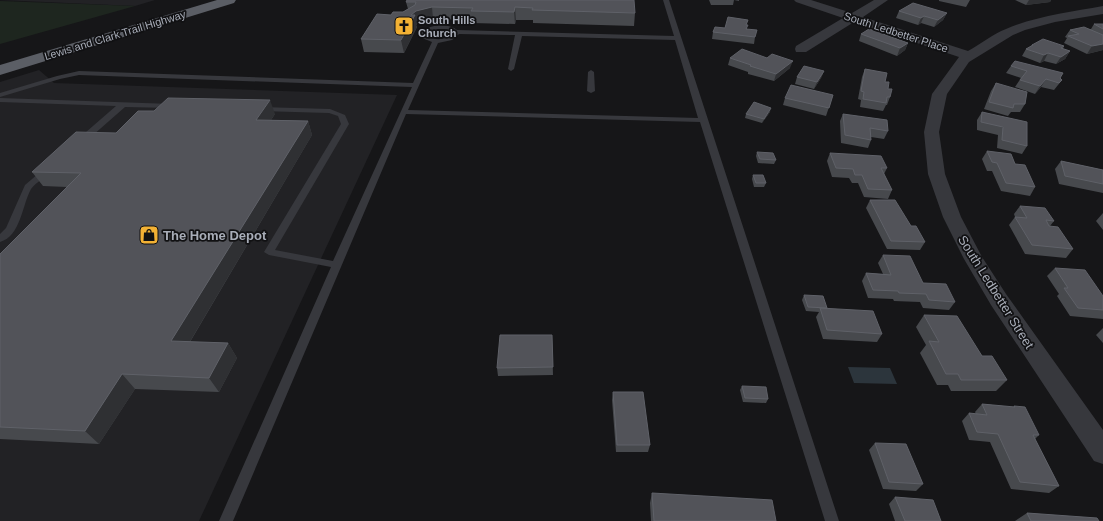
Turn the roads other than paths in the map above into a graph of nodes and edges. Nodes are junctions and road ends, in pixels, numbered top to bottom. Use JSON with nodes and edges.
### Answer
{"nodes":[{"id":1,"x":191,"y":0,"type":"edge"},
{"id":2,"x":230,"y":0,"type":"edge"},
{"id":3,"x":666,"y":0,"type":"edge"},
{"id":4,"x":800,"y":0,"type":"edge"},
{"id":5,"x":882,"y":0,"type":"edge"},
{"id":6,"x":1103,"y":10,"type":"edge"},
{"id":7,"x":853,"y":18,"type":"junction"},
{"id":8,"x":456,"y":32,"type":"junction"},
{"id":9,"x":519,"y":33,"type":"junction"},
{"id":10,"x":677,"y":38,"type":"junction"},
{"id":11,"x":53,"y":40,"type":"dead end"},
{"id":12,"x":436,"y":41,"type":"junction"},
{"id":13,"x":800,"y":49,"type":"dead end"},
{"id":14,"x":970,"y":56,"type":"junction"},
{"id":15,"x":511,"y":69,"type":"dead end"},
{"id":16,"x":0,"y":70,"type":"edge"},
{"id":17,"x":591,"y":72,"type":"dead end"},
{"id":18,"x":416,"y":85,"type":"junction"},
{"id":19,"x":591,"y":91,"type":"dead end"},
{"id":20,"x":0,"y":95,"type":"edge"},
{"id":21,"x":0,"y":100,"type":"edge"},
{"id":22,"x":122,"y":105,"type":"junction"},
{"id":23,"x":181,"y":107,"type":"edge"},
{"id":24,"x":252,"y":109,"type":"edge"},
{"id":25,"x":404,"y":112,"type":"junction"},
{"id":26,"x":703,"y":120,"type":"junction"},
{"id":27,"x":76,"y":146,"type":"edge"},
{"id":28,"x":55,"y":164,"type":"edge"},
{"id":29,"x":0,"y":239,"type":"edge"},
{"id":30,"x":337,"y":265,"type":"junction"},
{"id":31,"x":1103,"y":452,"type":"edge"},
{"id":32,"x":226,"y":521,"type":"edge"},
{"id":33,"x":832,"y":521,"type":"edge"}],
"edges":[{"from":1,"to":11,"type":"highway","name":"Lewis and Clark Trail Highway"},
{"from":2,"to":16,"type":"highway","name":"Lewis and Clark Trail Highway"},
{"from":3,"to":10,"type":"lane"},
{"from":4,"to":7,"type":"street","name":"South Ledbetter Place"},
{"from":5,"to":7,"type":"street"},
{"from":6,"to":14,"type":"street","name":"South Ledbetter Street"},
{"from":7,"to":13,"type":"street"},
{"from":7,"to":14,"type":"street","name":"South Ledbetter Place"},
{"from":8,"to":9,"type":"lane"},
{"from":8,"to":12,"type":"lane"},
{"from":8,"to":12,"type":"lane"},
{"from":9,"to":10,"type":"lane"},
{"from":9,"to":15,"type":"lane"},
{"from":10,"to":26,"type":"lane"},
{"from":12,"to":18,"type":"lane"},
{"from":14,"to":31,"type":"street","name":"South Ledbetter Street"},
{"from":17,"to":19,"type":"lane"},
{"from":18,"to":20,"type":"lane"},
{"from":18,"to":25,"type":"lane"},
{"from":21,"to":22,"type":"lane"},
{"from":22,"to":23,"type":"lane"},
{"from":22,"to":27,"type":"lane"},
{"from":24,"to":30,"type":"lane"},
{"from":25,"to":26,"type":"lane"},
{"from":25,"to":30,"type":"lane"},
{"from":26,"to":33,"type":"lane"},
{"from":28,"to":29,"type":"lane"},
{"from":30,"to":32,"type":"lane"}]}
